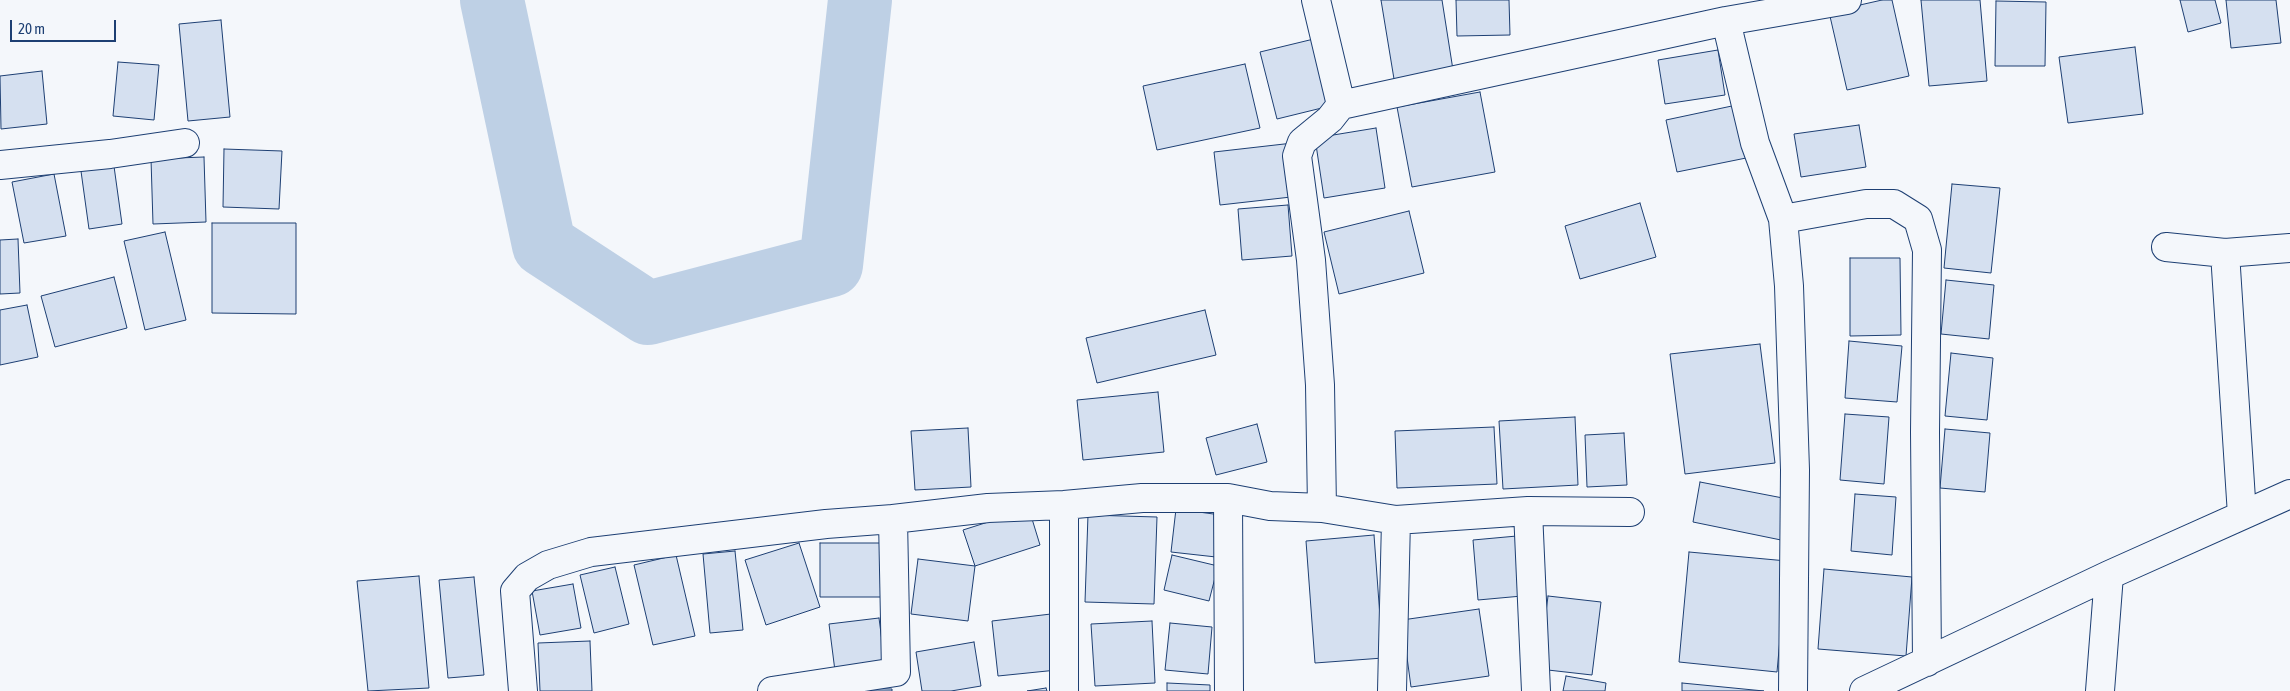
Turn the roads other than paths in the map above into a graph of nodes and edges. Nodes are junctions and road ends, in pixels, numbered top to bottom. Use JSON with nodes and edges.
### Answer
{"nodes":[{"id":1,"x":1316,"y":0,"type":"edge"},
{"id":2,"x":1847,"y":0,"type":"edge"},
{"id":3,"x":1726,"y":21,"type":"junction"},
{"id":4,"x":1341,"y":105,"type":"junction"},
{"id":5,"x":186,"y":143,"type":"dead end"},
{"id":6,"x":0,"y":165,"type":"edge"},
{"id":7,"x":1784,"y":219,"type":"junction"},
{"id":8,"x":2166,"y":247,"type":"dead end"},
{"id":9,"x":2290,"y":248,"type":"edge"},
{"id":10,"x":2225,"y":253,"type":"junction"},
{"id":11,"x":2290,"y":494,"type":"edge"},
{"id":12,"x":1228,"y":498,"type":"junction"},
{"id":13,"x":1064,"y":505,"type":"junction"},
{"id":14,"x":1322,"y":508,"type":"junction"},
{"id":15,"x":1528,"y":512,"type":"junction"},
{"id":16,"x":1630,"y":512,"type":"dead end"},
{"id":17,"x":2242,"y":514,"type":"junction"},
{"id":18,"x":893,"y":519,"type":"junction"},
{"id":19,"x":1396,"y":520,"type":"junction"},
{"id":20,"x":2109,"y":575,"type":"junction"},
{"id":21,"x":1927,"y":662,"type":"junction"},
{"id":22,"x":896,"y":681,"type":"edge"},
{"id":23,"x":523,"y":691,"type":"edge"},
{"id":24,"x":772,"y":691,"type":"edge"},
{"id":25,"x":1064,"y":691,"type":"edge"},
{"id":26,"x":1230,"y":691,"type":"edge"},
{"id":27,"x":1392,"y":691,"type":"edge"},
{"id":28,"x":1536,"y":691,"type":"edge"},
{"id":29,"x":1793,"y":691,"type":"edge"},
{"id":30,"x":1864,"y":691,"type":"edge"},
{"id":31,"x":2100,"y":691,"type":"edge"}],
"edges":[{"from":1,"to":4,"type":"street"},
{"from":2,"to":3,"type":"street"},
{"from":3,"to":4,"type":"street"},
{"from":3,"to":7,"type":"street"},
{"from":4,"to":14,"type":"street"},
{"from":5,"to":6,"type":"street"},
{"from":7,"to":21,"type":"street"},
{"from":7,"to":29,"type":"street"},
{"from":8,"to":10,"type":"street"},
{"from":9,"to":10,"type":"street"},
{"from":10,"to":17,"type":"street"},
{"from":11,"to":17,"type":"street"},
{"from":12,"to":13,"type":"street"},
{"from":12,"to":14,"type":"street"},
{"from":12,"to":26,"type":"street"},
{"from":13,"to":18,"type":"street"},
{"from":13,"to":25,"type":"street"},
{"from":14,"to":19,"type":"street"},
{"from":15,"to":16,"type":"street"},
{"from":15,"to":19,"type":"street"},
{"from":15,"to":28,"type":"street"},
{"from":17,"to":20,"type":"street"},
{"from":18,"to":22,"type":"street"},
{"from":18,"to":23,"type":"street"},
{"from":19,"to":27,"type":"street"},
{"from":20,"to":21,"type":"street"},
{"from":20,"to":31,"type":"street"},
{"from":21,"to":30,"type":"street"},
{"from":22,"to":24,"type":"street"}]}
